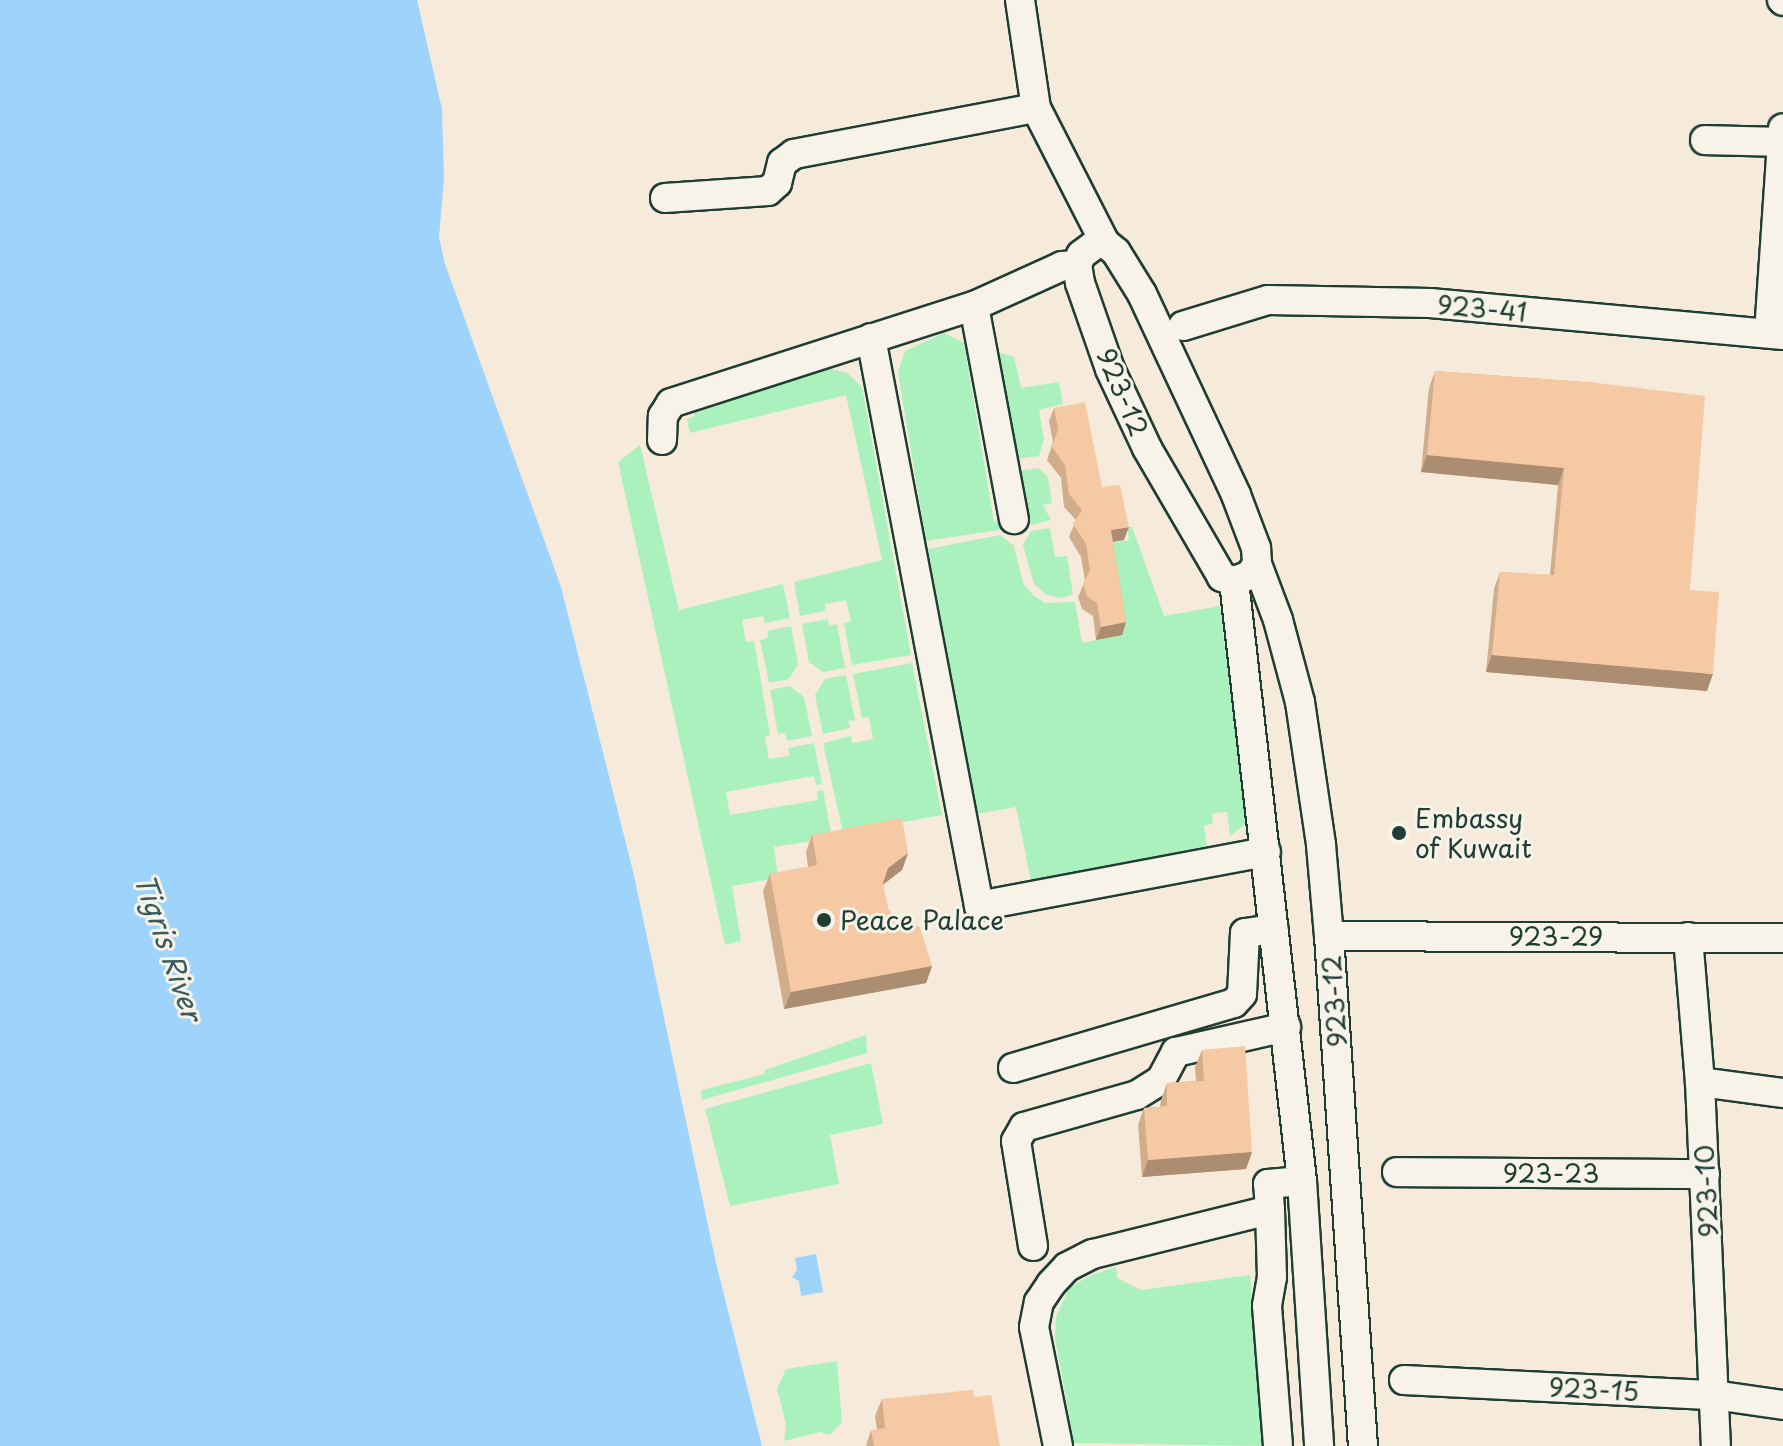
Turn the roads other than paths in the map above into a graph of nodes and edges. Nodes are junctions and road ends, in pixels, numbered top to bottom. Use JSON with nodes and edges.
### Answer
{"nodes":[{"id":1,"x":1020,"y":0,"type":"edge"},
{"id":2,"x":1036,"y":108,"type":"junction"},
{"id":3,"x":1783,"y":131,"type":"edge"},
{"id":4,"x":1705,"y":140,"type":"dead end"},
{"id":5,"x":1782,"y":142,"type":"edge"},
{"id":6,"x":665,"y":198,"type":"dead end"},
{"id":7,"x":1105,"y":243,"type":"junction"},
{"id":8,"x":1077,"y":265,"type":"junction"},
{"id":9,"x":974,"y":306,"type":"junction"},
{"id":10,"x":1183,"y":326,"type":"dead end"},
{"id":11,"x":1776,"y":334,"type":"edge"},
{"id":12,"x":871,"y":338,"type":"junction"},
{"id":13,"x":662,"y":440,"type":"dead end"},
{"id":14,"x":1014,"y":519,"type":"dead end"},
{"id":15,"x":1257,"y":564,"type":"junction"},
{"id":16,"x":1234,"y":581,"type":"junction"},
{"id":17,"x":1266,"y":852,"type":"junction"},
{"id":18,"x":1274,"y":929,"type":"junction"},
{"id":19,"x":1329,"y":936,"type":"junction"},
{"id":20,"x":1688,"y":937,"type":"junction"},
{"id":21,"x":1783,"y":938,"type":"edge"},
{"id":22,"x":1286,"y":1027,"type":"junction"},
{"id":23,"x":1013,"y":1068,"type":"dead end"},
{"id":24,"x":1700,"y":1082,"type":"junction"},
{"id":25,"x":1783,"y":1093,"type":"edge"},
{"id":26,"x":1397,"y":1172,"type":"dead end"},
{"id":27,"x":1705,"y":1174,"type":"junction"},
{"id":28,"x":1302,"y":1181,"type":"junction"},
{"id":29,"x":1270,"y":1210,"type":"junction"},
{"id":30,"x":1033,"y":1246,"type":"dead end"},
{"id":31,"x":1404,"y":1380,"type":"dead end"},
{"id":32,"x":1714,"y":1395,"type":"junction"},
{"id":33,"x":1783,"y":1405,"type":"edge"},
{"id":34,"x":1050,"y":1411,"type":"junction"},
{"id":35,"x":1039,"y":1446,"type":"edge"},
{"id":36,"x":1058,"y":1446,"type":"edge"},
{"id":37,"x":1278,"y":1446,"type":"edge"},
{"id":38,"x":1319,"y":1446,"type":"edge"},
{"id":39,"x":1363,"y":1446,"type":"edge"},
{"id":40,"x":1716,"y":1446,"type":"edge"}],
"edges":[{"from":1,"to":2,"type":"street","name":"923-12"},
{"from":2,"to":6,"type":"street"},
{"from":2,"to":7,"type":"street","name":"923-12"},
{"from":3,"to":5,"type":"street"},
{"from":4,"to":5,"type":"street"},
{"from":5,"to":11,"type":"street"},
{"from":7,"to":8,"type":"street"},
{"from":7,"to":15,"type":"street","name":"923-12"},
{"from":8,"to":9,"type":"street"},
{"from":8,"to":16,"type":"street","name":"923-12"},
{"from":9,"to":12,"type":"street"},
{"from":9,"to":14,"type":"street"},
{"from":10,"to":11,"type":"street","name":"923-41"},
{"from":12,"to":13,"type":"street"},
{"from":12,"to":17,"type":"street"},
{"from":15,"to":16,"type":"street"},
{"from":15,"to":19,"type":"street","name":"923-12"},
{"from":16,"to":17,"type":"street","name":"923-12"},
{"from":17,"to":18,"type":"street","name":"923-12"},
{"from":18,"to":22,"type":"street","name":"923-12"},
{"from":18,"to":23,"type":"street"},
{"from":19,"to":20,"type":"street","name":"923-29"},
{"from":19,"to":39,"type":"street","name":"923-12"},
{"from":20,"to":21,"type":"street","name":"923-29"},
{"from":20,"to":24,"type":"street","name":"923-10"},
{"from":22,"to":28,"type":"street","name":"923-12"},
{"from":22,"to":30,"type":"street"},
{"from":24,"to":25,"type":"street"},
{"from":24,"to":27,"type":"street","name":"923-10"},
{"from":26,"to":27,"type":"street","name":"923-23"},
{"from":27,"to":32,"type":"street","name":"923-10"},
{"from":28,"to":29,"type":"street"},
{"from":28,"to":38,"type":"street","name":"923-12"},
{"from":29,"to":34,"type":"street"},
{"from":29,"to":37,"type":"street"},
{"from":31,"to":32,"type":"street","name":"923-15"},
{"from":32,"to":33,"type":"street","name":"923-15"},
{"from":32,"to":40,"type":"street","name":"923-10"},
{"from":34,"to":35,"type":"street"},
{"from":34,"to":36,"type":"street"}]}
